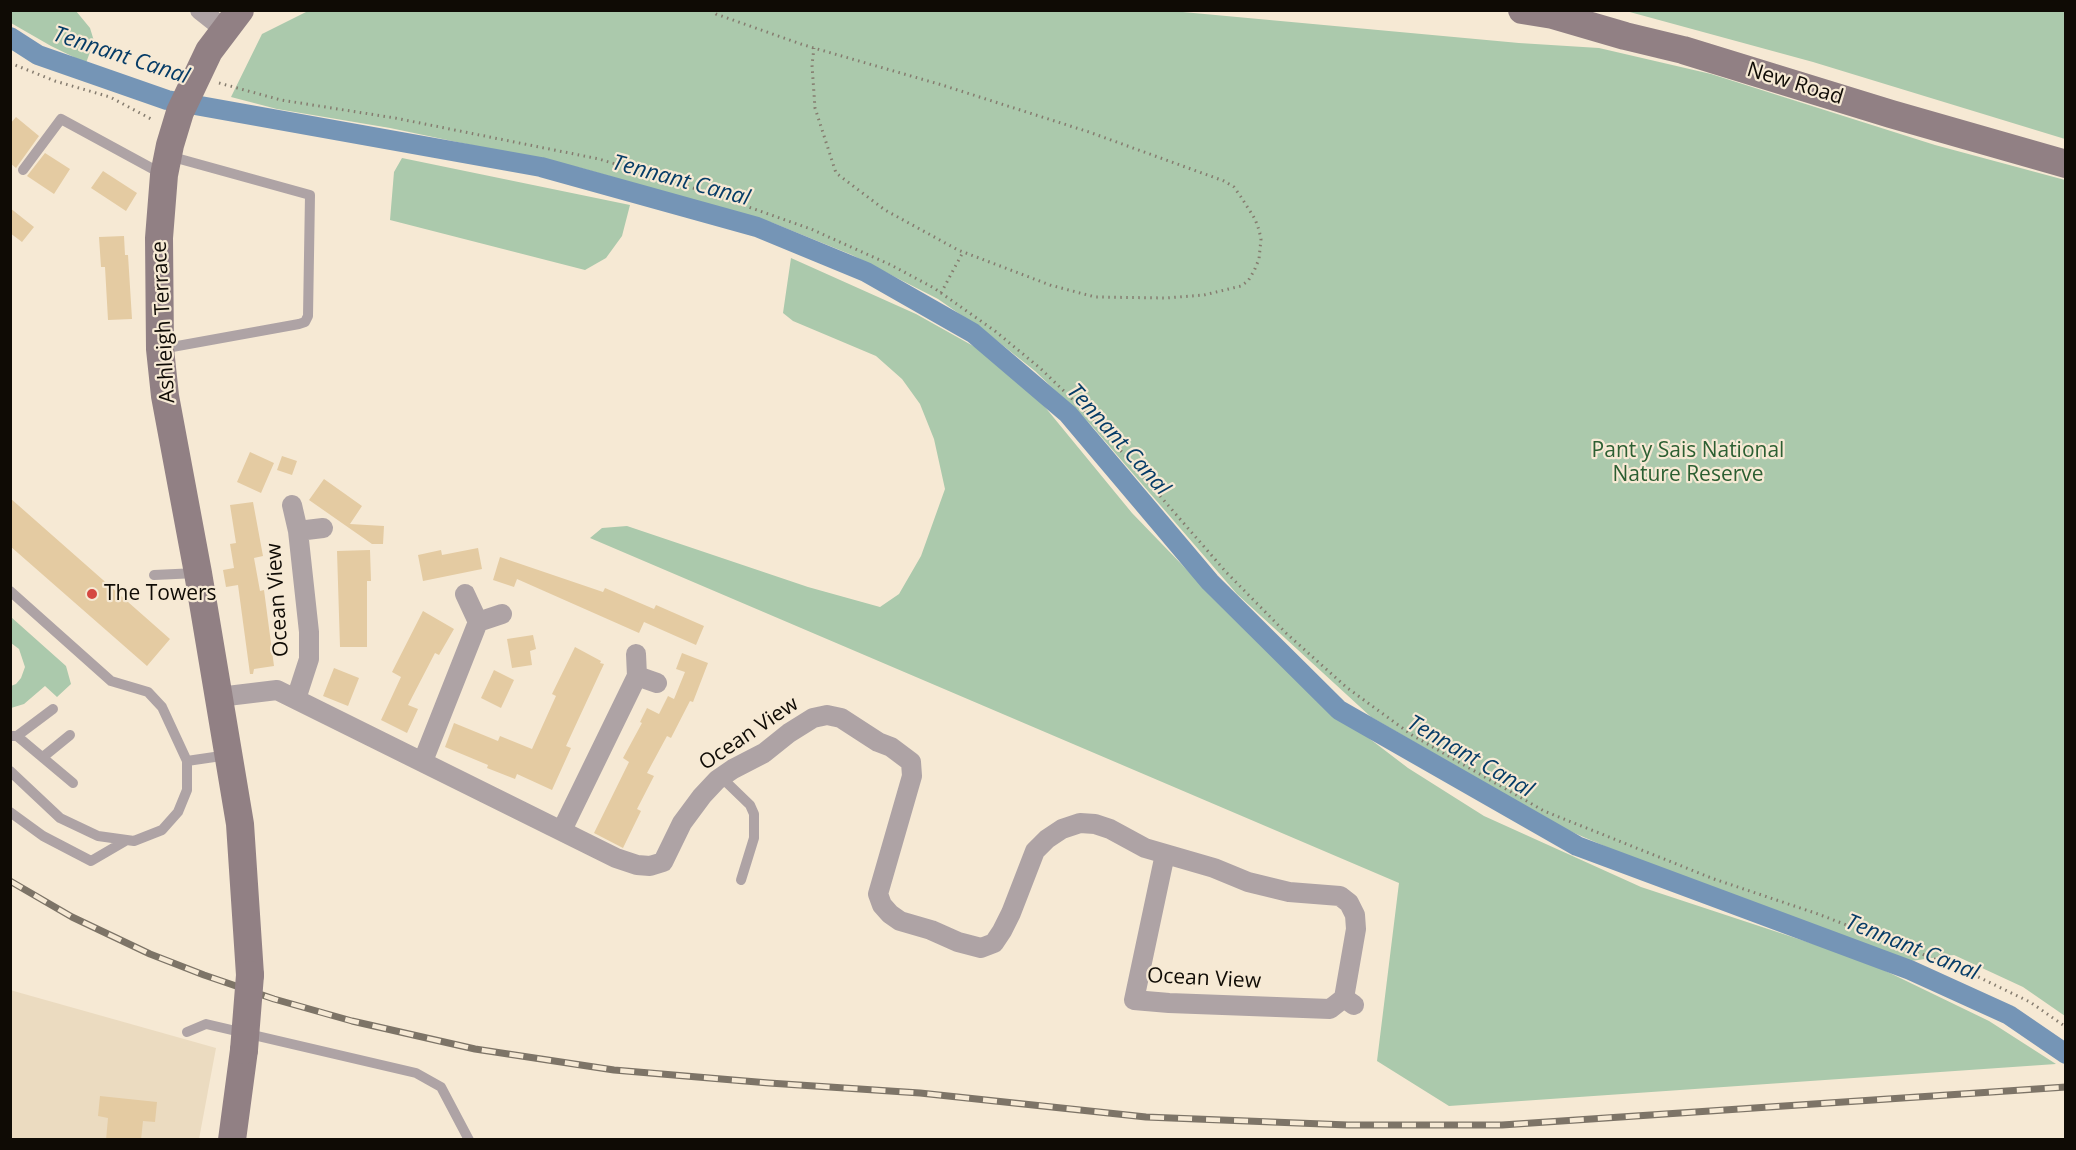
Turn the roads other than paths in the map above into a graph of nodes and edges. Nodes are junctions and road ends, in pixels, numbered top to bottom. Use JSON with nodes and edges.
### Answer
{"nodes":[{"id":1,"x":200,"y":10,"type":"edge"},
{"id":2,"x":1522,"y":10,"type":"edge"},
{"id":3,"x":232,"y":20,"type":"edge"},
{"id":4,"x":2066,"y":164,"type":"edge"},
{"id":5,"x":166,"y":165,"type":"junction"},
{"id":6,"x":22,"y":170,"type":"dead end"},
{"id":7,"x":160,"y":349,"type":"junction"},
{"id":8,"x":292,"y":506,"type":"dead end"},
{"id":9,"x":323,"y":528,"type":"dead end"},
{"id":10,"x":298,"y":531,"type":"junction"},
{"id":11,"x":198,"y":573,"type":"junction"},
{"id":12,"x":154,"y":575,"type":"dead end"},
{"id":13,"x":10,"y":591,"type":"edge"},
{"id":14,"x":465,"y":594,"type":"dead end"},
{"id":15,"x":502,"y":614,"type":"dead end"},
{"id":16,"x":478,"y":622,"type":"junction"},
{"id":17,"x":636,"y":654,"type":"dead end"},
{"id":18,"x":637,"y":676,"type":"junction"},
{"id":19,"x":657,"y":683,"type":"dead end"},
{"id":20,"x":219,"y":696,"type":"junction"},
{"id":21,"x":296,"y":699,"type":"junction"},
{"id":22,"x":53,"y":709,"type":"dead end"},
{"id":23,"x":70,"y":735,"type":"dead end"},
{"id":24,"x":14,"y":736,"type":"edge"},
{"id":25,"x":228,"y":755,"type":"junction"},
{"id":26,"x":43,"y":757,"type":"junction"},
{"id":27,"x":187,"y":761,"type":"junction"},
{"id":28,"x":423,"y":761,"type":"junction"},
{"id":29,"x":10,"y":771,"type":"edge"},
{"id":30,"x":721,"y":777,"type":"junction"},
{"id":31,"x":73,"y":783,"type":"dead end"},
{"id":32,"x":10,"y":812,"type":"edge"},
{"id":33,"x":562,"y":830,"type":"junction"},
{"id":34,"x":127,"y":840,"type":"junction"},
{"id":35,"x":1165,"y":854,"type":"junction"},
{"id":36,"x":741,"y":880,"type":"dead end"},
{"id":37,"x":187,"y":1032,"type":"dead end"},
{"id":38,"x":232,"y":1140,"type":"edge"},
{"id":39,"x":469,"y":1140,"type":"edge"}],
"edges":[{"from":1,"to":3,"type":"street"},
{"from":2,"to":4,"type":"main road","name":"New Road"},
{"from":3,"to":5,"type":"main road","name":"Ashleigh Terrace"},
{"from":5,"to":6,"type":"lane"},
{"from":5,"to":7,"type":"main road","name":"Ashleigh Terrace"},
{"from":5,"to":7,"type":"lane"},
{"from":7,"to":11,"type":"main road","name":"Ashleigh Terrace"},
{"from":8,"to":10,"type":"street","name":"Ocean View"},
{"from":9,"to":10,"type":"street","name":"Ocean View"},
{"from":10,"to":21,"type":"street","name":"Ocean View"},
{"from":11,"to":12,"type":"lane"},
{"from":11,"to":20,"type":"main road","name":"Ashleigh Terrace"},
{"from":13,"to":27,"type":"lane"},
{"from":14,"to":16,"type":"street"},
{"from":15,"to":16,"type":"street"},
{"from":16,"to":28,"type":"street"},
{"from":17,"to":18,"type":"street"},
{"from":18,"to":19,"type":"street"},
{"from":18,"to":33,"type":"street"},
{"from":20,"to":21,"type":"street","name":"Ocean View"},
{"from":20,"to":25,"type":"main road","name":"Ashleigh Terrace"},
{"from":21,"to":28,"type":"street","name":"Ocean View"},
{"from":22,"to":24,"type":"lane"},
{"from":23,"to":26,"type":"lane"},
{"from":24,"to":26,"type":"lane"},
{"from":25,"to":27,"type":"lane"},
{"from":25,"to":38,"type":"main road","name":"Ashleigh Terrace","bridge":true},
{"from":26,"to":31,"type":"lane"},
{"from":27,"to":34,"type":"lane"},
{"from":28,"to":33,"type":"street","name":"Ocean View"},
{"from":29,"to":34,"type":"lane"},
{"from":30,"to":33,"type":"street","name":"Ocean View"},
{"from":30,"to":35,"type":"street","name":"Ocean View"},
{"from":30,"to":36,"type":"lane"},
{"from":32,"to":34,"type":"lane"},
{"from":35,"to":35,"type":"street","name":"Ocean View"},
{"from":37,"to":39,"type":"lane"}]}
